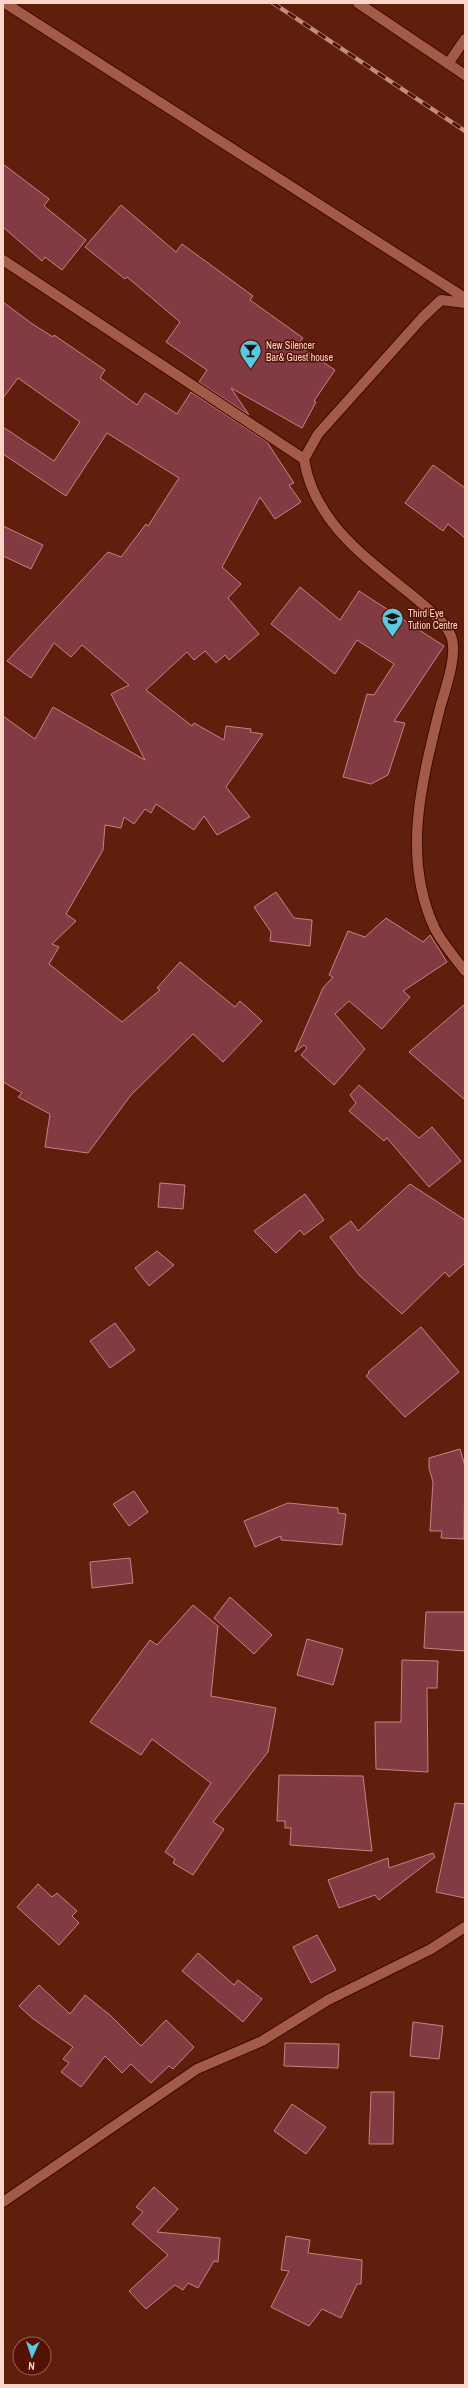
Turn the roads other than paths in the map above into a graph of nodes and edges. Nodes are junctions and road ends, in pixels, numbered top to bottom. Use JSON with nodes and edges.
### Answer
{"nodes":[{"id":1,"x":5,"y":3,"type":"edge"},
{"id":2,"x":358,"y":3,"type":"edge"},
{"id":3,"x":465,"y":39,"type":"edge"},
{"id":4,"x":448,"y":64,"type":"junction"},
{"id":5,"x":465,"y":75,"type":"edge"},
{"id":6,"x":3,"y":260,"type":"edge"},
{"id":7,"x":465,"y":298,"type":"edge"},
{"id":8,"x":465,"y":303,"type":"edge"},
{"id":9,"x":304,"y":460,"type":"junction"},
{"id":10,"x":465,"y":971,"type":"edge"},
{"id":11,"x":465,"y":1927,"type":"edge"},
{"id":12,"x":3,"y":2202,"type":"edge"}],
"edges":[{"from":1,"to":7,"type":"street"},
{"from":2,"to":4,"type":"street"},
{"from":3,"to":4,"type":"street"},
{"from":4,"to":5,"type":"street"},
{"from":6,"to":9,"type":"street"},
{"from":8,"to":9,"type":"street"},
{"from":9,"to":10,"type":"street"},
{"from":11,"to":12,"type":"street"}]}
